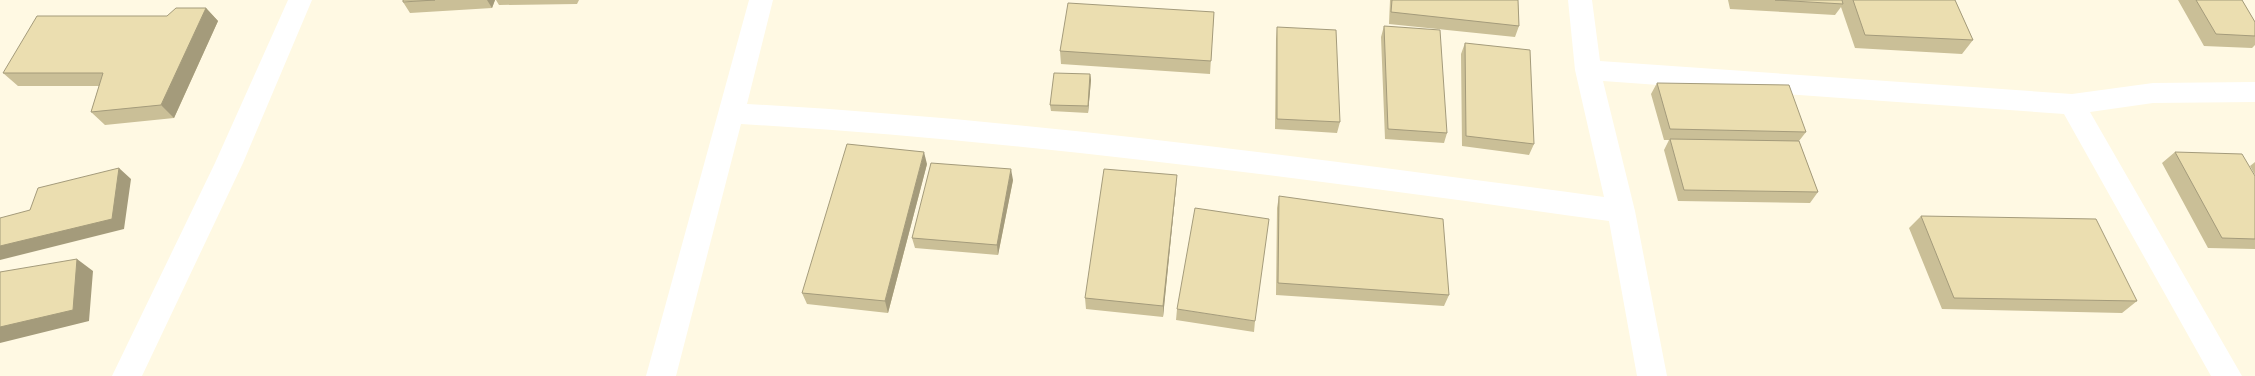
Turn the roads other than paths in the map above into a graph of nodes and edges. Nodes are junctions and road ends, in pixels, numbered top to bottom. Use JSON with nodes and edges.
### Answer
{"nodes":[{"id":1,"x":300,"y":0,"type":"edge"},
{"id":2,"x":761,"y":0,"type":"edge"},
{"id":3,"x":1580,"y":0,"type":"edge"},
{"id":4,"x":1588,"y":70,"type":"junction"},
{"id":5,"x":2255,"y":92,"type":"edge"},
{"id":6,"x":2072,"y":104,"type":"junction"},
{"id":7,"x":731,"y":113,"type":"junction"},
{"id":8,"x":1621,"y":211,"type":"junction"},
{"id":9,"x":127,"y":376,"type":"edge"},
{"id":10,"x":661,"y":376,"type":"edge"},
{"id":11,"x":1652,"y":376,"type":"edge"},
{"id":12,"x":2227,"y":376,"type":"edge"}],
"edges":[{"from":1,"to":9,"type":"street"},
{"from":2,"to":7,"type":"street"},
{"from":3,"to":4,"type":"street"},
{"from":4,"to":6,"type":"street"},
{"from":4,"to":8,"type":"street"},
{"from":5,"to":6,"type":"street"},
{"from":6,"to":12,"type":"street"},
{"from":7,"to":8,"type":"street"},
{"from":7,"to":10,"type":"street"},
{"from":8,"to":11,"type":"street"}]}
